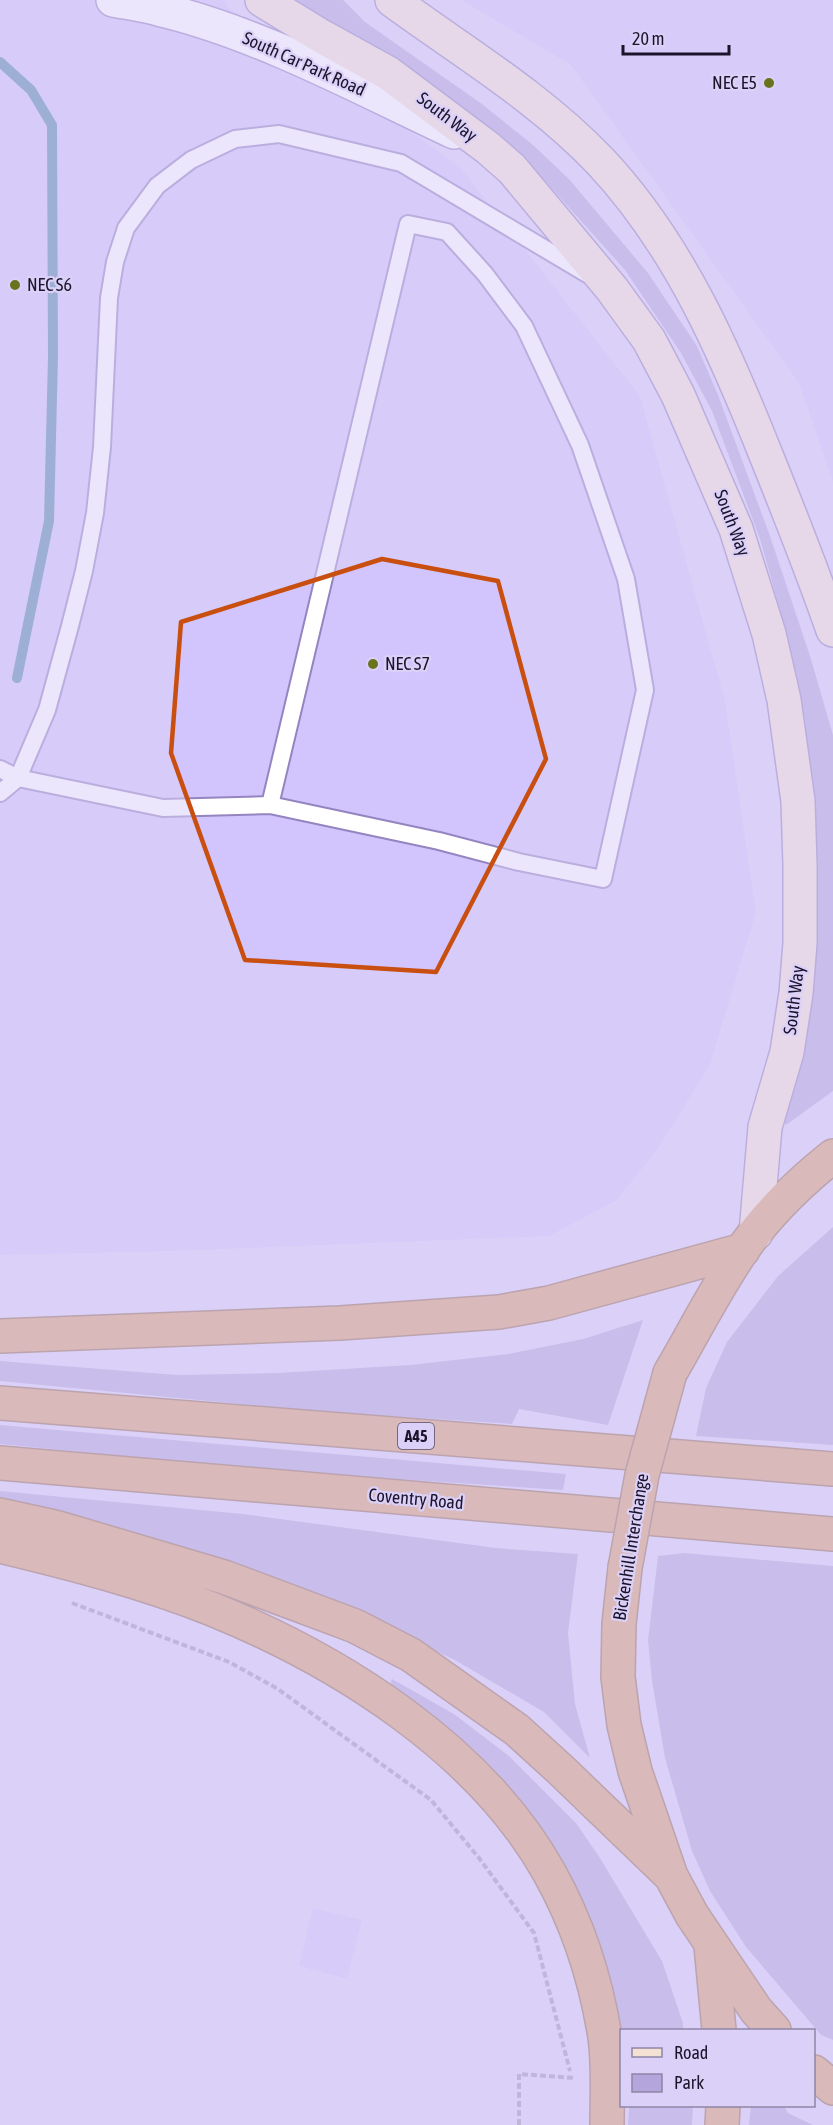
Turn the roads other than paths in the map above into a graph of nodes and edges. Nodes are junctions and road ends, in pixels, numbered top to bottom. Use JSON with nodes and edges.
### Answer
{"nodes":[{"id":1,"x":113,"y":0,"type":"edge"},
{"id":2,"x":262,"y":0,"type":"edge"},
{"id":3,"x":392,"y":0,"type":"edge"},
{"id":4,"x":488,"y":148,"type":"junction"},
{"id":5,"x":612,"y":289,"type":"junction"},
{"id":6,"x":833,"y":630,"type":"edge"},
{"id":7,"x":0,"y":769,"type":"edge"},
{"id":8,"x":18,"y":778,"type":"junction"},
{"id":9,"x":0,"y":792,"type":"edge"},
{"id":10,"x":270,"y":805,"type":"junction"},
{"id":11,"x":833,"y":1156,"type":"edge"},
{"id":12,"x":749,"y":1241,"type":"junction"},
{"id":13,"x":0,"y":1336,"type":"edge"},
{"id":14,"x":0,"y":1403,"type":"edge"},
{"id":15,"x":0,"y":1463,"type":"edge"},
{"id":16,"x":833,"y":1469,"type":"edge"},
{"id":17,"x":0,"y":1515,"type":"edge"},
{"id":18,"x":833,"y":1534,"type":"edge"},
{"id":19,"x":0,"y":1545,"type":"edge"},
{"id":20,"x":671,"y":1876,"type":"junction"},
{"id":21,"x":711,"y":1943,"type":"junction"},
{"id":22,"x":719,"y":2029,"type":"edge"},
{"id":23,"x":772,"y":2029,"type":"edge"},
{"id":24,"x":815,"y":2074,"type":"edge"},
{"id":25,"x":833,"y":2088,"type":"edge"},
{"id":26,"x":723,"y":2107,"type":"edge"},
{"id":27,"x":607,"y":2125,"type":"edge"},
{"id":28,"x":722,"y":2125,"type":"edge"}],
"edges":[{"from":1,"to":4,"type":"street","name":"South Car Park Road"},
{"from":2,"to":4,"type":"street","name":"South Way"},
{"from":3,"to":6,"type":"street"},
{"from":4,"to":5,"type":"street","name":"South Way"},
{"from":5,"to":8,"type":"lane"},
{"from":5,"to":12,"type":"street","name":"South Way"},
{"from":7,"to":8,"type":"lane"},
{"from":8,"to":9,"type":"lane"},
{"from":8,"to":10,"type":"lane"},
{"from":10,"to":10,"type":"lane"},
{"from":11,"to":12,"type":"highway","name":"Bickenhill Interchange"},
{"from":12,"to":13,"type":"highway"},
{"from":12,"to":20,"type":"highway","name":"Bickenhill Interchange","bridge":true},
{"from":14,"to":16,"type":"highway","number":"A45"},
{"from":15,"to":18,"type":"highway","name":"Coventry Road"},
{"from":17,"to":20,"type":"highway"},
{"from":19,"to":27,"type":"highway"},
{"from":20,"to":21,"type":"highway","name":"Bickenhill Interchange"},
{"from":21,"to":22,"type":"highway"},
{"from":21,"to":23,"type":"highway","name":"Bickenhill Interchange"},
{"from":24,"to":25,"type":"highway"},
{"from":26,"to":28,"type":"highway"}]}
